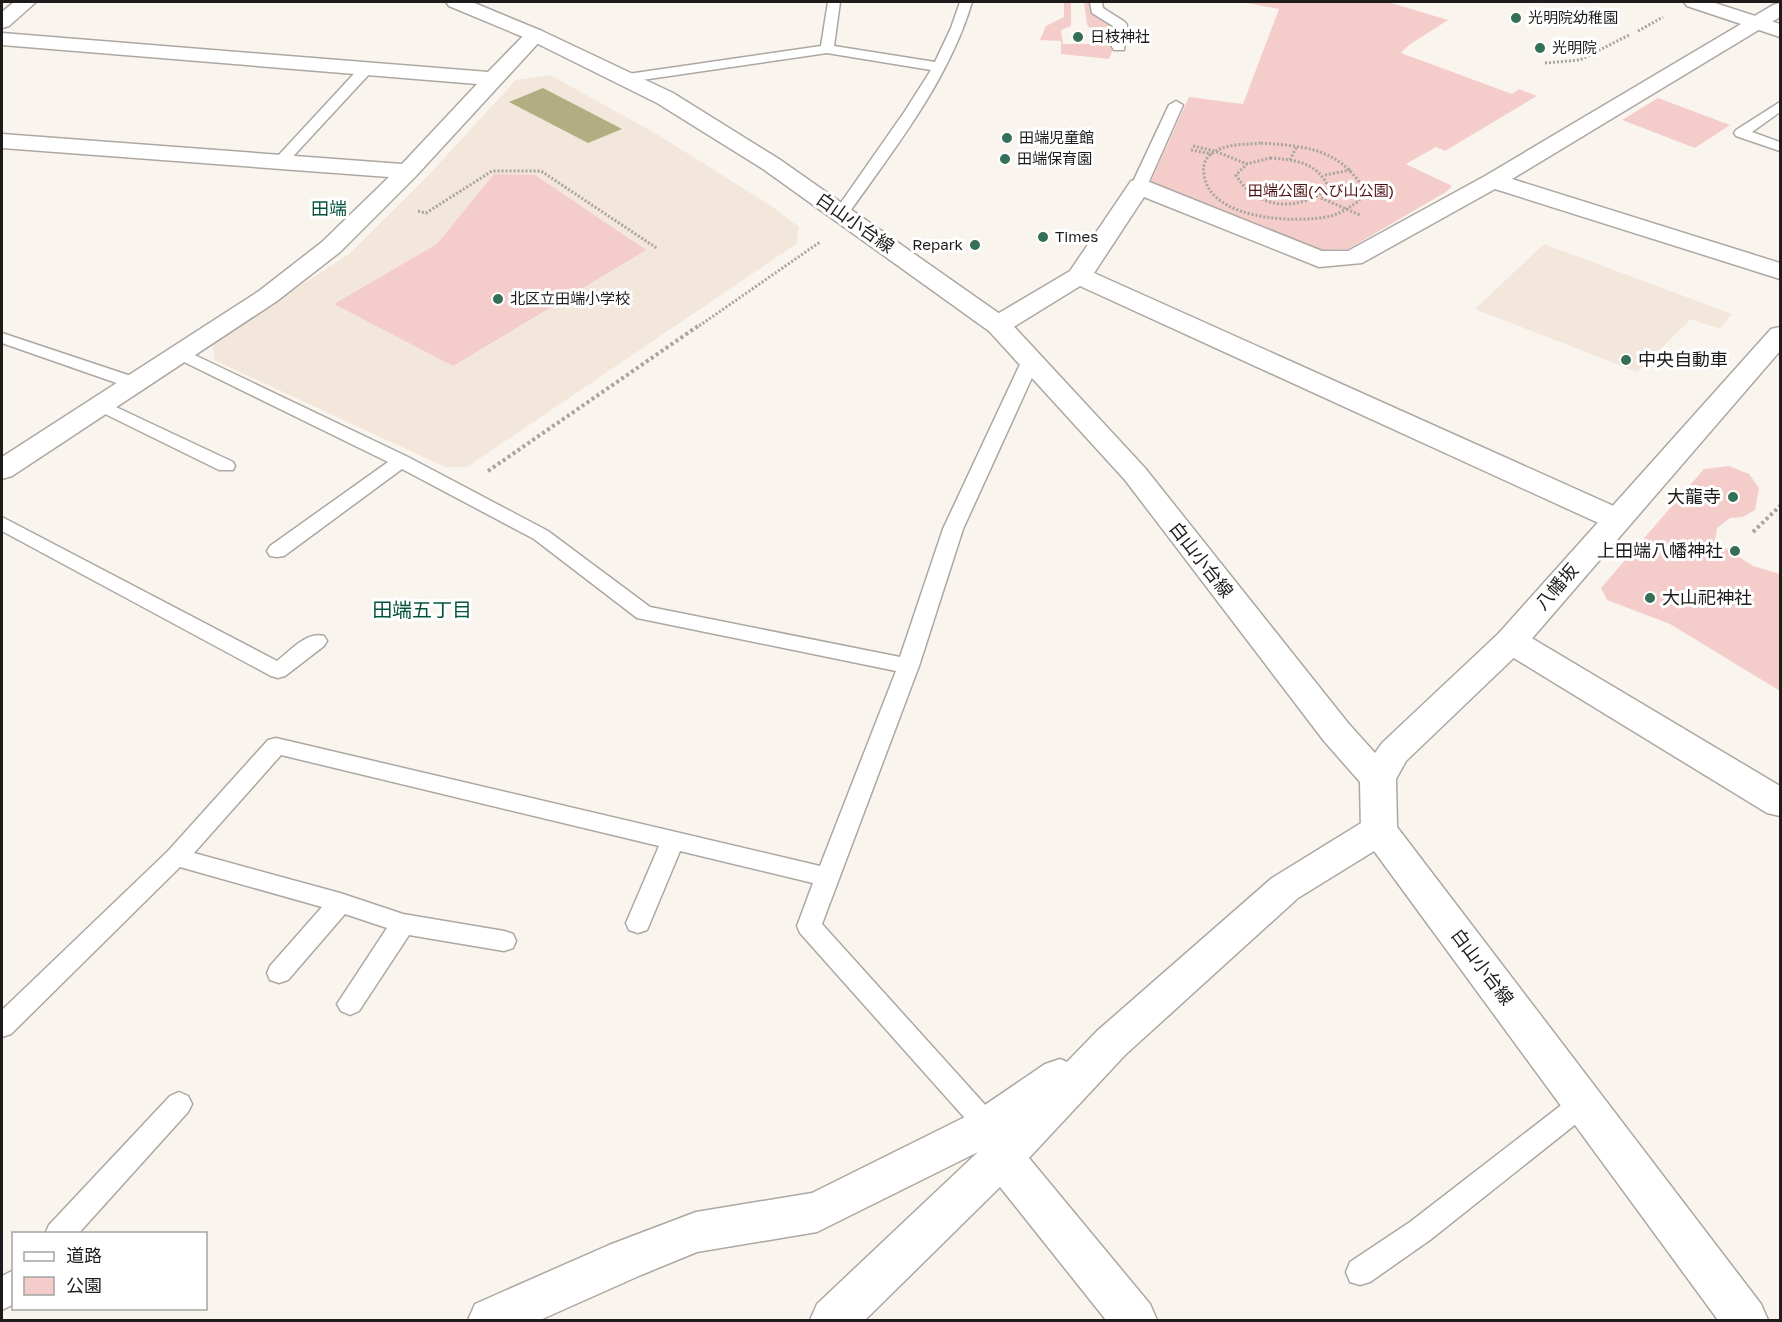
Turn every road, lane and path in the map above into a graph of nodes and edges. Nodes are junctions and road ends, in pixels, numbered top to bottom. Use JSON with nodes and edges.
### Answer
{"nodes":[{"id":1,"x":26,"y":2,"type":"edge"},
{"id":2,"x":456,"y":2,"type":"edge"},
{"id":3,"x":834,"y":2,"type":"edge"},
{"id":4,"x":966,"y":2,"type":"edge"},
{"id":5,"x":1096,"y":2,"type":"edge"},
{"id":6,"x":1694,"y":2,"type":"edge"},
{"id":7,"x":481,"y":6,"type":"edge"},
{"id":8,"x":1780,"y":9,"type":"edge"},
{"id":9,"x":2,"y":22,"type":"edge"},
{"id":10,"x":1756,"y":24,"type":"junction"},
{"id":11,"x":1780,"y":31,"type":"edge"},
{"id":12,"x":535,"y":35,"type":"junction"},
{"id":13,"x":1629,"y":35,"type":"dead end"},
{"id":14,"x":2,"y":39,"type":"edge"},
{"id":15,"x":1119,"y":46,"type":"dead end"},
{"id":16,"x":827,"y":49,"type":"junction"},
{"id":17,"x":1545,"y":63,"type":"dead end"},
{"id":18,"x":939,"y":67,"type":"junction"},
{"id":19,"x":368,"y":68,"type":"junction"},
{"id":20,"x":628,"y":78,"type":"junction"},
{"id":21,"x":492,"y":79,"type":"junction"},
{"id":22,"x":1176,"y":105,"type":"dead end"},
{"id":23,"x":1780,"y":106,"type":"edge"},
{"id":24,"x":2,"y":141,"type":"edge"},
{"id":25,"x":1297,"y":146,"type":"junction"},
{"id":26,"x":1780,"y":147,"type":"edge"},
{"id":27,"x":1215,"y":151,"type":"junction"},
{"id":28,"x":1290,"y":160,"type":"junction"},
{"id":29,"x":281,"y":161,"type":"junction"},
{"id":30,"x":1247,"y":164,"type":"junction"},
{"id":31,"x":1352,"y":170,"type":"junction"},
{"id":32,"x":408,"y":171,"type":"junction"},
{"id":33,"x":1325,"y":176,"type":"junction"},
{"id":34,"x":1493,"y":181,"type":"junction"},
{"id":35,"x":1139,"y":186,"type":"junction"},
{"id":36,"x":1321,"y":198,"type":"junction"},
{"id":37,"x":414,"y":210,"type":"dead end"},
{"id":38,"x":1347,"y":210,"type":"junction"},
{"id":39,"x":841,"y":214,"type":"junction"},
{"id":40,"x":658,"y":249,"type":"dead end"},
{"id":41,"x":1780,"y":270,"type":"edge"},
{"id":42,"x":1079,"y":276,"type":"junction"},
{"id":43,"x":998,"y":325,"type":"junction"},
{"id":44,"x":1780,"y":335,"type":"edge"},
{"id":45,"x":2,"y":338,"type":"edge"},
{"id":46,"x":182,"y":354,"type":"junction"},
{"id":47,"x":1031,"y":360,"type":"junction"},
{"id":48,"x":134,"y":383,"type":"junction"},
{"id":49,"x":101,"y":405,"type":"junction"},
{"id":50,"x":401,"y":461,"type":"junction"},
{"id":51,"x":226,"y":466,"type":"dead end"},
{"id":52,"x":2,"y":470,"type":"edge"},
{"id":53,"x":458,"y":492,"type":"junction"},
{"id":54,"x":1780,"y":506,"type":"edge"},
{"id":55,"x":1616,"y":519,"type":"junction"},
{"id":56,"x":2,"y":523,"type":"edge"},
{"id":57,"x":1753,"y":532,"type":"dead end"},
{"id":58,"x":277,"y":551,"type":"dead end"},
{"id":59,"x":317,"y":641,"type":"dead end"},
{"id":60,"x":1511,"y":641,"type":"junction"},
{"id":61,"x":908,"y":666,"type":"junction"},
{"id":62,"x":1378,"y":779,"type":"junction"},
{"id":63,"x":1780,"y":803,"type":"edge"},
{"id":64,"x":1379,"y":830,"type":"junction"},
{"id":65,"x":673,"y":839,"type":"junction"},
{"id":66,"x":176,"y":857,"type":"junction"},
{"id":67,"x":827,"y":877,"type":"junction"},
{"id":68,"x":340,"y":903,"type":"junction"},
{"id":69,"x":638,"y":922,"type":"dead end"},
{"id":70,"x":403,"y":924,"type":"junction"},
{"id":71,"x":504,"y":941,"type":"dead end"},
{"id":72,"x":279,"y":973,"type":"dead end"},
{"id":73,"x":350,"y":1004,"type":"dead end"},
{"id":74,"x":2,"y":1026,"type":"edge"},
{"id":75,"x":179,"y":1104,"type":"dead end"},
{"id":76,"x":1582,"y":1104,"type":"junction"},
{"id":77,"x":995,"y":1141,"type":"junction"},
{"id":78,"x":60,"y":1232,"type":"edge"},
{"id":79,"x":1360,"y":1272,"type":"dead end"},
{"id":80,"x":491,"y":1320,"type":"edge"},
{"id":81,"x":833,"y":1320,"type":"edge"},
{"id":82,"x":1134,"y":1320,"type":"edge"},
{"id":83,"x":1745,"y":1320,"type":"edge"}],
"edges":[{"from":1,"to":9,"type":"street"},
{"from":2,"to":7,"type":"street","name":"白山小台線"},
{"from":3,"to":16,"type":"lane"},
{"from":4,"to":18,"type":"lane"},
{"from":5,"to":15,"type":"lane"},
{"from":6,"to":10,"type":"street"},
{"from":7,"to":12,"type":"street","name":"白山小台線"},
{"from":8,"to":10,"type":"street"},
{"from":10,"to":11,"type":"street"},
{"from":10,"to":34,"type":"street"},
{"from":12,"to":20,"type":"street","name":"白山小台線"},
{"from":12,"to":21,"type":"street"},
{"from":13,"to":17,"type":"path"},
{"from":14,"to":19,"type":"street"},
{"from":16,"to":18,"type":"lane"},
{"from":16,"to":20,"type":"lane"},
{"from":18,"to":39,"type":"lane"},
{"from":19,"to":21,"type":"street"},
{"from":19,"to":29,"type":"lane"},
{"from":20,"to":39,"type":"street","name":"白山小台線"},
{"from":21,"to":32,"type":"street"},
{"from":22,"to":35,"type":"lane"},
{"from":23,"to":26,"type":"lane"},
{"from":24,"to":29,"type":"street"},
{"from":25,"to":27,"type":"path"},
{"from":25,"to":28,"type":"path"},
{"from":25,"to":31,"type":"path"},
{"from":27,"to":30,"type":"path"},
{"from":27,"to":38,"type":"path"},
{"from":28,"to":30,"type":"path"},
{"from":28,"to":33,"type":"path"},
{"from":29,"to":32,"type":"street"},
{"from":30,"to":36,"type":"path"},
{"from":31,"to":33,"type":"path"},
{"from":31,"to":38,"type":"path"},
{"from":32,"to":46,"type":"street"},
{"from":33,"to":36,"type":"path"},
{"from":34,"to":35,"type":"street"},
{"from":34,"to":41,"type":"street"},
{"from":35,"to":42,"type":"street"},
{"from":36,"to":38,"type":"path"},
{"from":37,"to":40,"type":"path"},
{"from":39,"to":43,"type":"street","name":"白山小台線"},
{"from":39,"to":53,"type":"path"},
{"from":42,"to":43,"type":"street"},
{"from":42,"to":55,"type":"street"},
{"from":43,"to":47,"type":"street","name":"白山小台線"},
{"from":44,"to":55,"type":"street","name":"八幡坂"},
{"from":45,"to":48,"type":"lane"},
{"from":46,"to":48,"type":"street"},
{"from":46,"to":50,"type":"lane"},
{"from":47,"to":61,"type":"lane"},
{"from":47,"to":62,"type":"street","name":"白山小台線"},
{"from":48,"to":49,"type":"street"},
{"from":49,"to":51,"type":"lane"},
{"from":49,"to":52,"type":"street"},
{"from":50,"to":53,"type":"lane"},
{"from":50,"to":58,"type":"lane"},
{"from":53,"to":61,"type":"lane"},
{"from":54,"to":57,"type":"path"},
{"from":55,"to":60,"type":"street","name":"八幡坂"},
{"from":56,"to":59,"type":"lane"},
{"from":60,"to":62,"type":"street","name":"八幡坂"},
{"from":60,"to":63,"type":"street"},
{"from":61,"to":67,"type":"lane"},
{"from":62,"to":64,"type":"street"},
{"from":64,"to":76,"type":"street","name":"白山小台線"},
{"from":64,"to":77,"type":"street"},
{"from":65,"to":66,"type":"lane"},
{"from":65,"to":67,"type":"lane"},
{"from":65,"to":69,"type":"lane"},
{"from":66,"to":68,"type":"lane"},
{"from":66,"to":74,"type":"lane"},
{"from":67,"to":77,"type":"lane"},
{"from":68,"to":70,"type":"lane"},
{"from":68,"to":72,"type":"lane"},
{"from":70,"to":71,"type":"lane"},
{"from":70,"to":73,"type":"lane"},
{"from":75,"to":78,"type":"lane"},
{"from":76,"to":79,"type":"lane"},
{"from":76,"to":83,"type":"street","name":"白山小台線"},
{"from":77,"to":80,"type":"street"},
{"from":77,"to":81,"type":"street"},
{"from":77,"to":82,"type":"street"}]}
